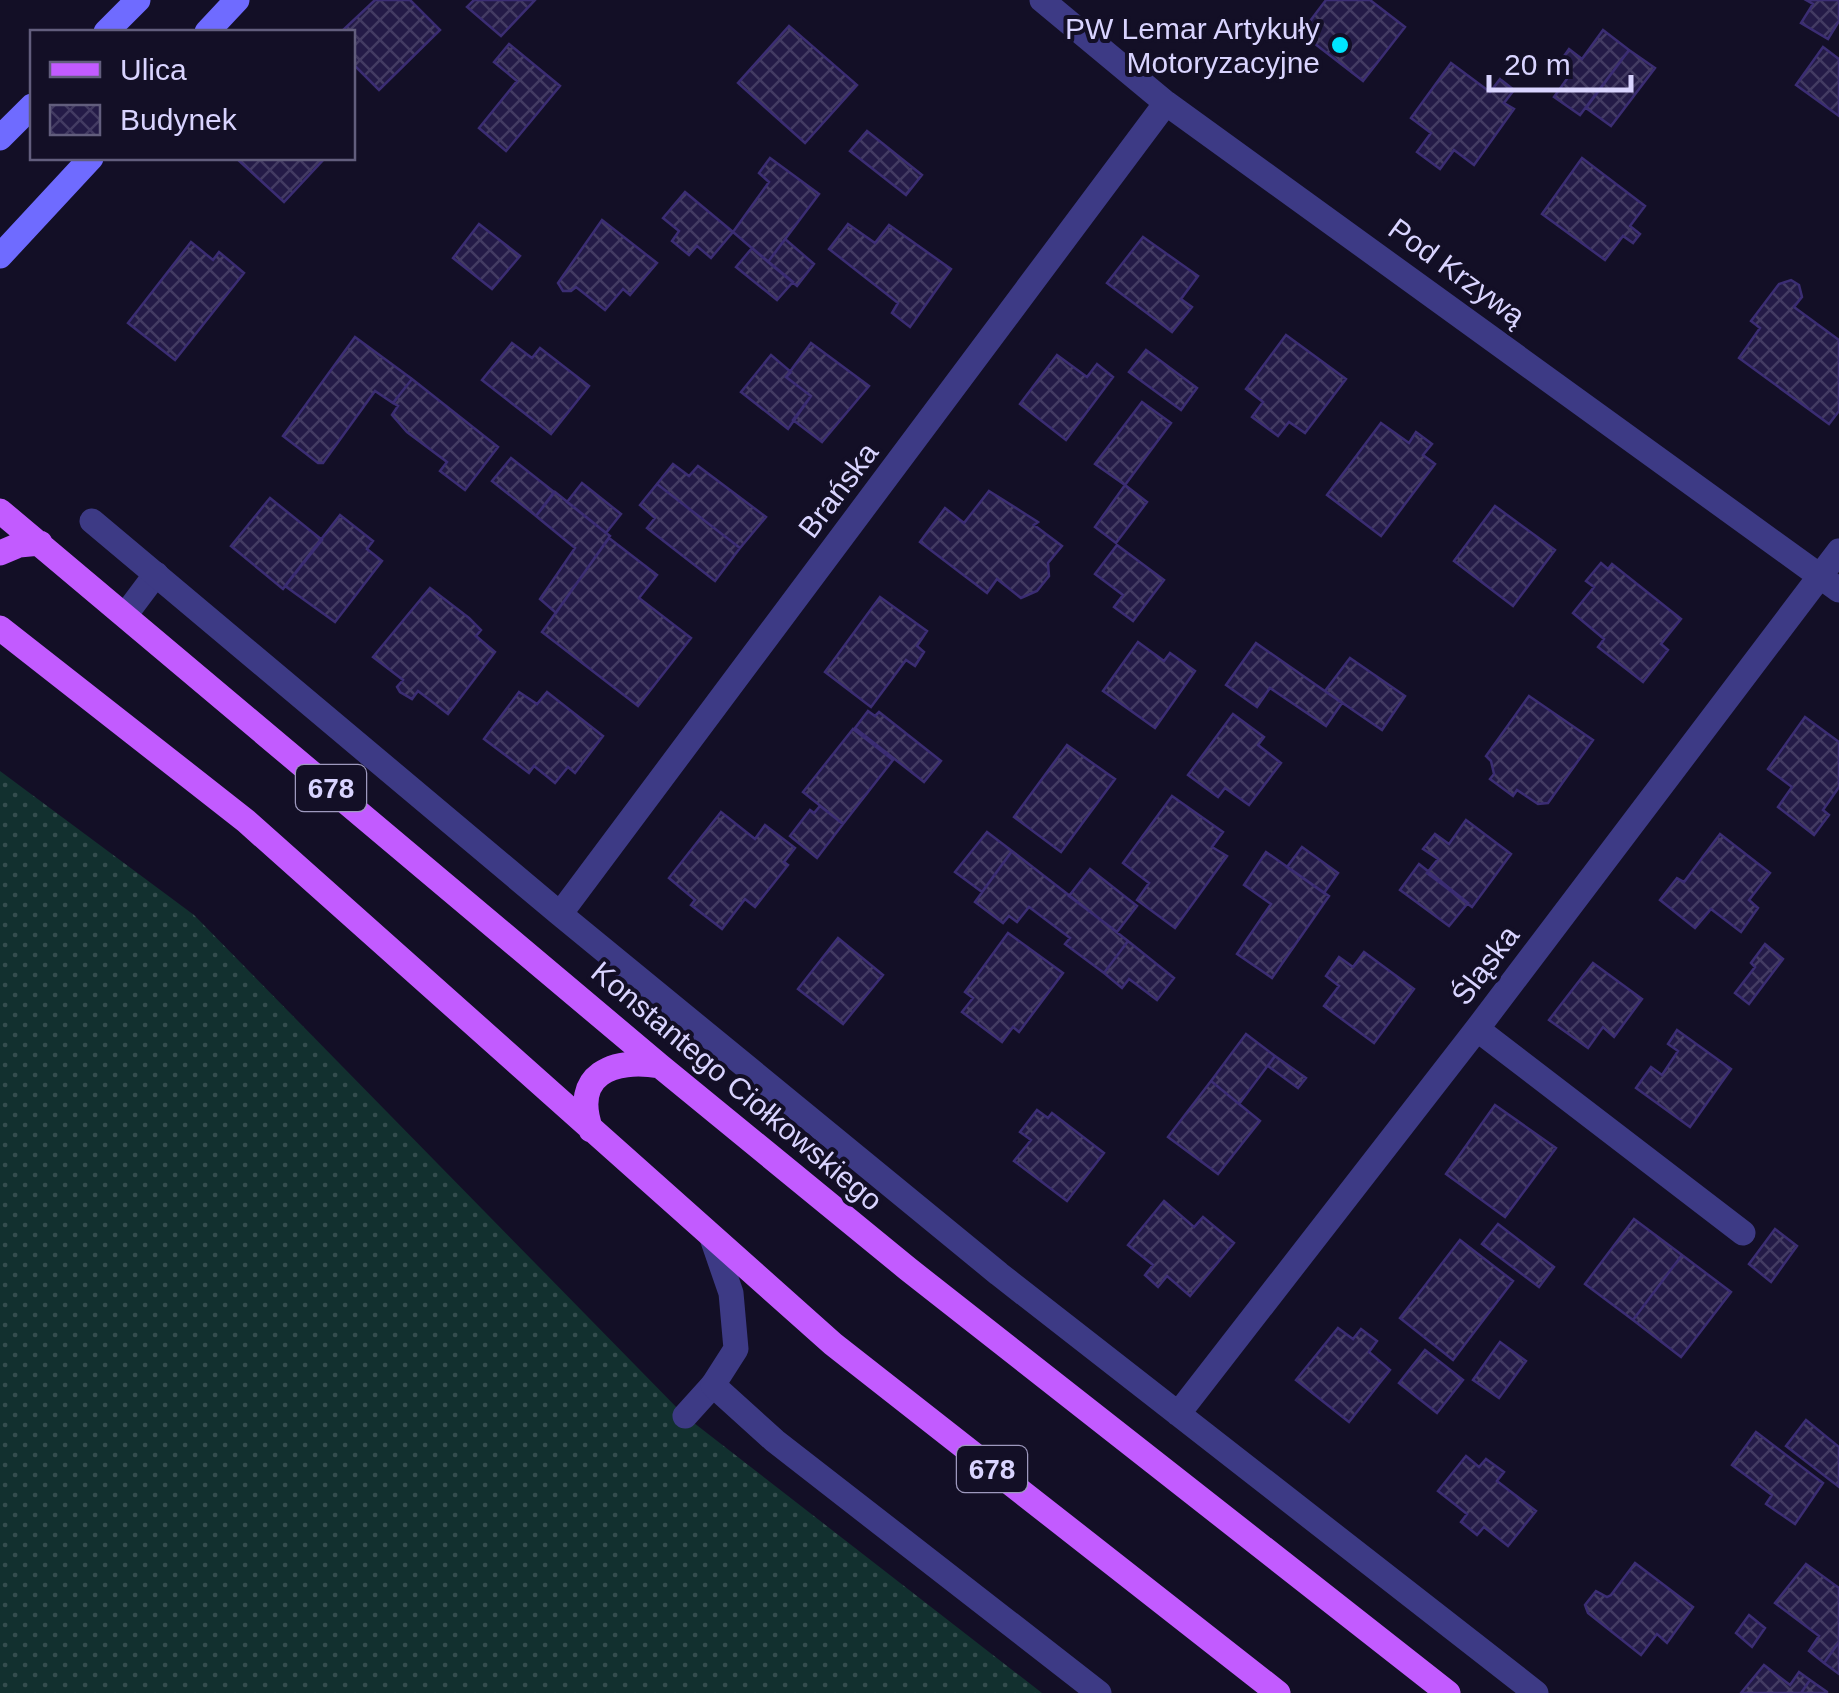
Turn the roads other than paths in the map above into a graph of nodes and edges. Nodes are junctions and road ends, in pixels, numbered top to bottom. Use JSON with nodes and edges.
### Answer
{"nodes":[{"id":1,"x":138,"y":0,"type":"edge"},
{"id":2,"x":236,"y":0,"type":"edge"},
{"id":3,"x":1042,"y":0,"type":"edge"},
{"id":4,"x":108,"y":30,"type":"edge"},
{"id":5,"x":209,"y":30,"type":"edge"},
{"id":6,"x":1166,"y":104,"type":"junction"},
{"id":7,"x":30,"y":108,"type":"edge"},
{"id":8,"x":0,"y":138,"type":"edge"},
{"id":9,"x":89,"y":160,"type":"edge"},
{"id":10,"x":0,"y":256,"type":"edge"},
{"id":11,"x":0,"y":511,"type":"edge"},
{"id":12,"x":92,"y":521,"type":"dead end"},
{"id":13,"x":40,"y":543,"type":"junction"},
{"id":14,"x":1839,"y":550,"type":"edge"},
{"id":15,"x":0,"y":554,"type":"edge"},
{"id":16,"x":156,"y":574,"type":"junction"},
{"id":17,"x":1829,"y":583,"type":"edge"},
{"id":18,"x":126,"y":614,"type":"junction"},
{"id":19,"x":0,"y":628,"type":"edge"},
{"id":20,"x":560,"y":914,"type":"junction"},
{"id":21,"x":1477,"y":1029,"type":"junction"},
{"id":22,"x":660,"y":1066,"type":"junction"},
{"id":23,"x":592,"y":1130,"type":"junction"},
{"id":24,"x":1744,"y":1233,"type":"dead end"},
{"id":25,"x":712,"y":1238,"type":"junction"},
{"id":26,"x":713,"y":1385,"type":"junction"},
{"id":27,"x":1178,"y":1414,"type":"junction"},
{"id":28,"x":684,"y":1416,"type":"dead end"},
{"id":29,"x":1098,"y":1693,"type":"edge"},
{"id":30,"x":1278,"y":1693,"type":"edge"},
{"id":31,"x":1448,"y":1693,"type":"edge"},
{"id":32,"x":1536,"y":1693,"type":"edge"}],
"edges":[{"from":1,"to":4,"type":"street"},
{"from":2,"to":5,"type":"street"},
{"from":3,"to":6,"type":"street","name":"Pod Krzywą"},
{"from":6,"to":17,"type":"street","name":"Pod Krzywą"},
{"from":6,"to":20,"type":"street","name":"Brańska"},
{"from":7,"to":8,"type":"street"},
{"from":9,"to":10,"type":"street"},
{"from":11,"to":13,"type":"main road","name":"Konstantego Ciołkowskiego","number":"678"},
{"from":12,"to":16,"type":"street","name":"Konstantego Ciołkowskiego"},
{"from":13,"to":15,"type":"main road"},
{"from":13,"to":18,"type":"main road","name":"Konstantego Ciołkowskiego","number":"678"},
{"from":14,"to":17,"type":"street","name":"Śląska"},
{"from":16,"to":18,"type":"street"},
{"from":16,"to":20,"type":"street","name":"Konstantego Ciołkowskiego"},
{"from":17,"to":21,"type":"street","name":"Śląska"},
{"from":18,"to":22,"type":"main road","name":"Konstantego Ciołkowskiego","number":"678"},
{"from":19,"to":23,"type":"main road","number":"678"},
{"from":20,"to":27,"type":"street","name":"Konstantego Ciołkowskiego"},
{"from":21,"to":24,"type":"street"},
{"from":21,"to":27,"type":"street","name":"Śląska"},
{"from":22,"to":23,"type":"main road"},
{"from":22,"to":31,"type":"main road","name":"Konstantego Ciołkowskiego","number":"678"},
{"from":23,"to":25,"type":"main road","number":"678"},
{"from":25,"to":26,"type":"street"},
{"from":25,"to":30,"type":"main road","number":"678"},
{"from":26,"to":28,"type":"street"},
{"from":26,"to":29,"type":"street"},
{"from":27,"to":32,"type":"street","name":"Konstantego Ciołkowskiego"}]}
